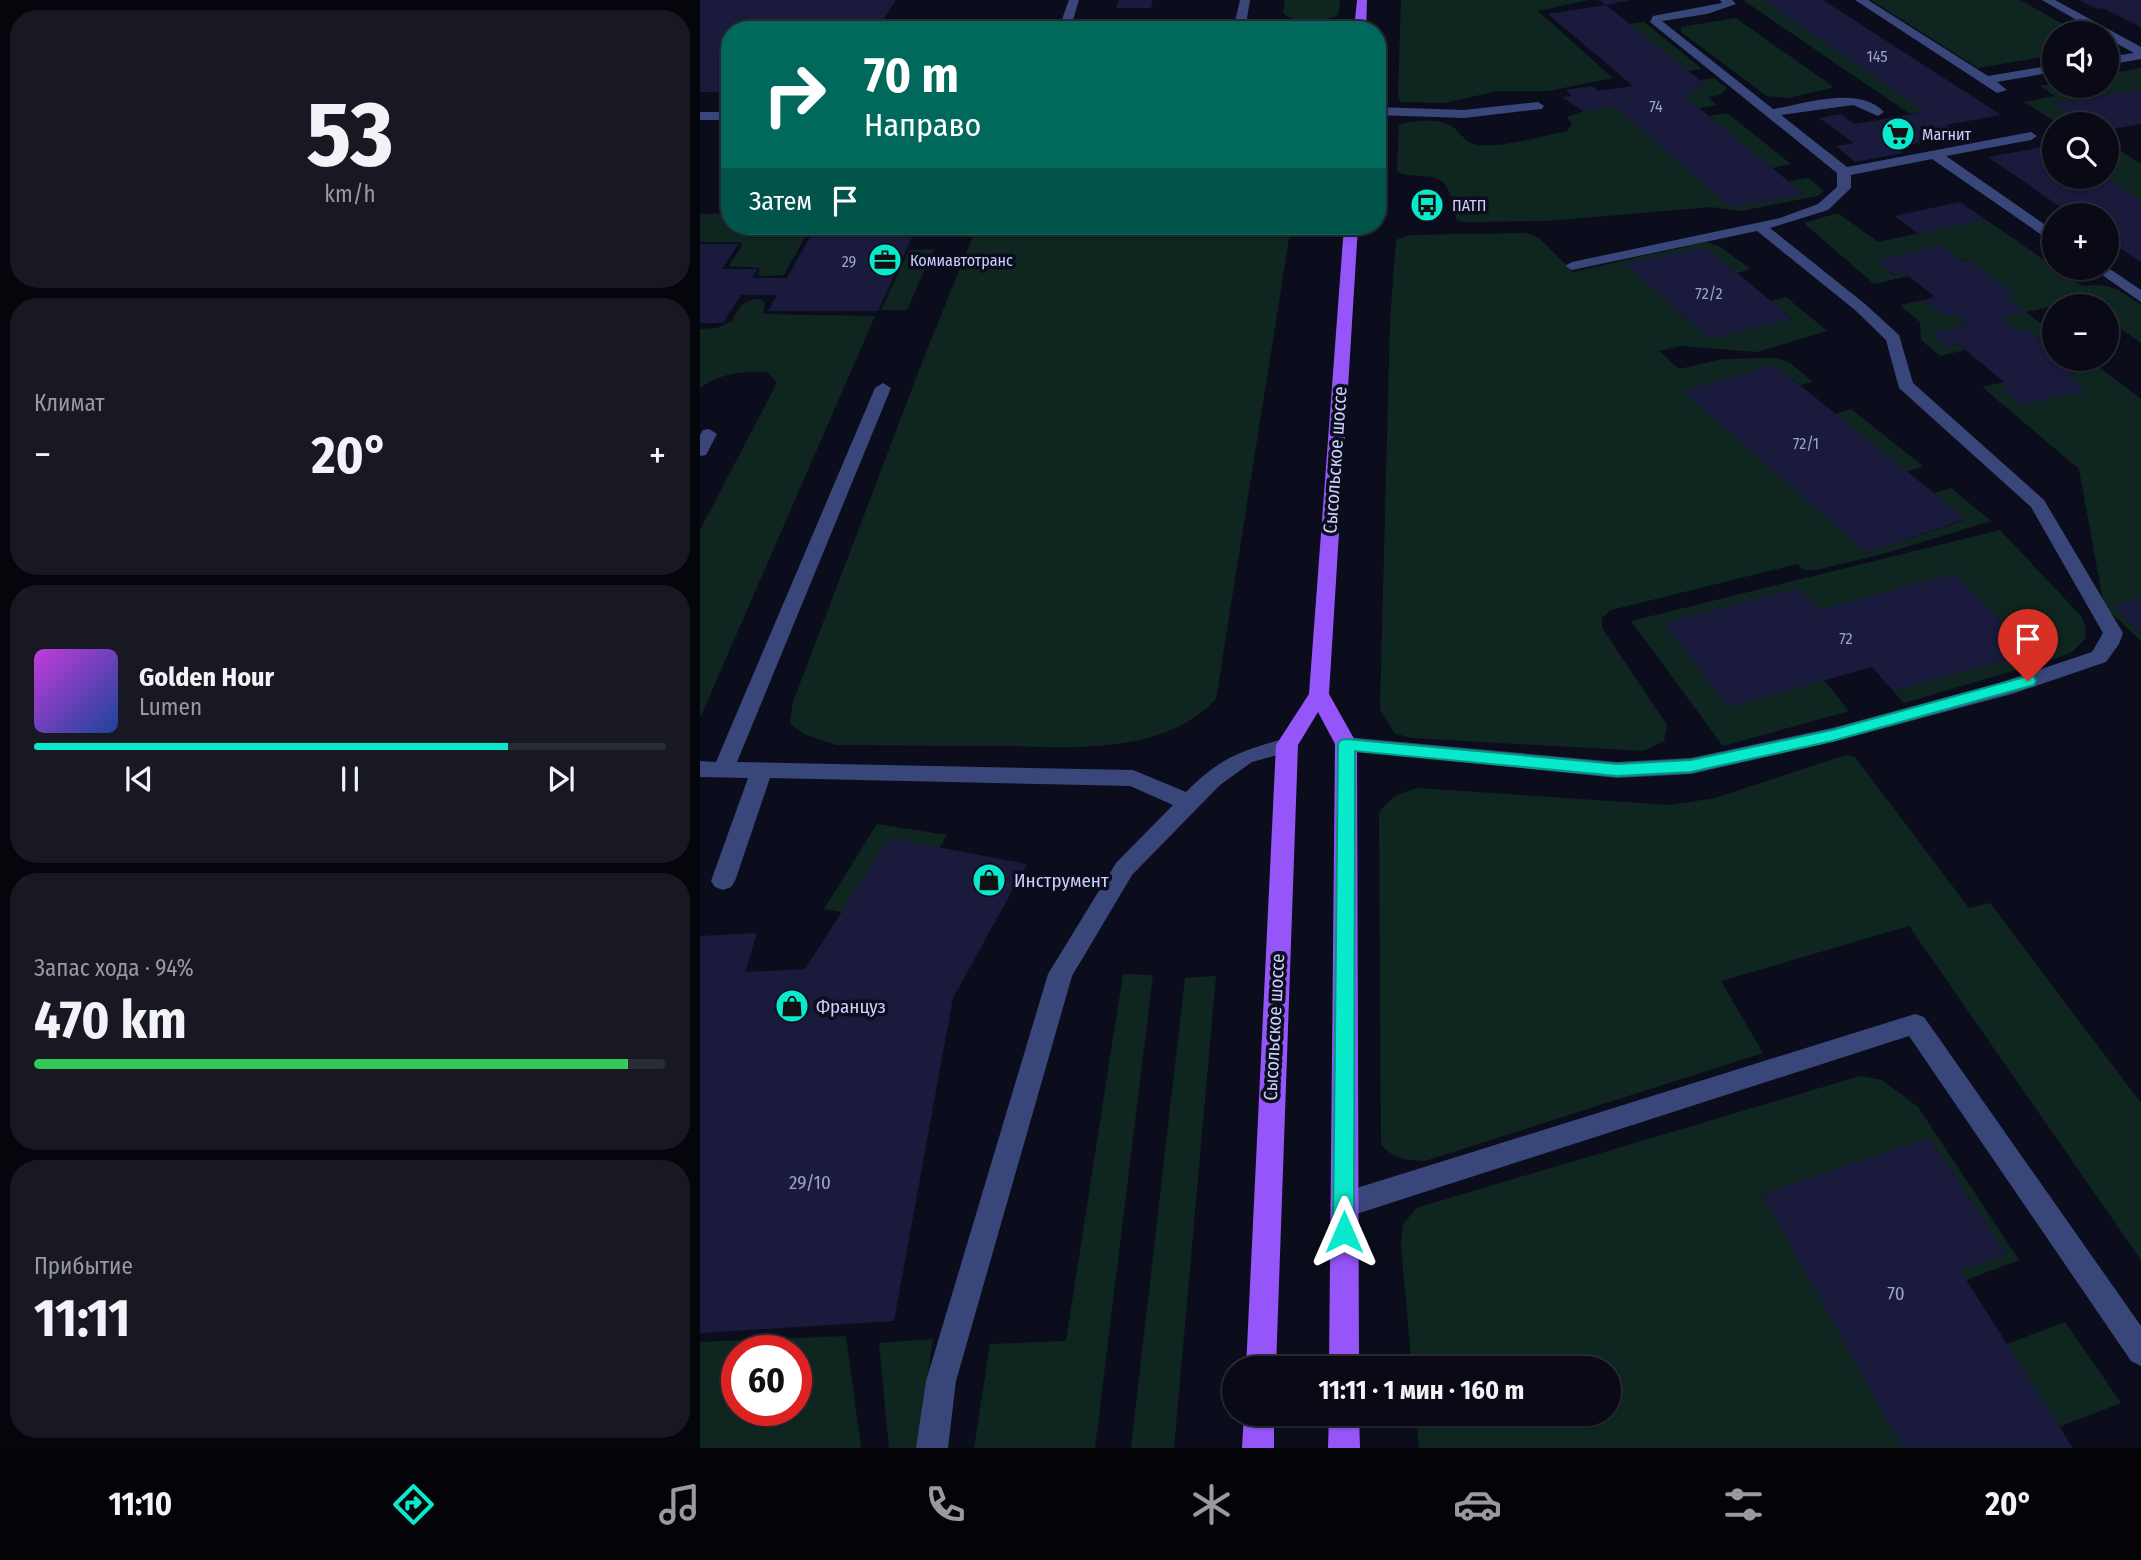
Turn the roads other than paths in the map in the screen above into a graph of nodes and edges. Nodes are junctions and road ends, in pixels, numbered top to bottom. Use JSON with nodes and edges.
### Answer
{"nodes":[{"id":1,"x":1074,"y":0,"type":"edge"},
{"id":2,"x":1245,"y":0,"type":"edge"},
{"id":3,"x":1362,"y":0,"type":"edge"},
{"id":4,"x":1725,"y":0,"type":"edge"},
{"id":5,"x":1860,"y":0,"type":"edge"},
{"id":6,"x":2047,"y":0,"type":"edge"},
{"id":7,"x":1067,"y":21,"type":"edge"},
{"id":8,"x":1241,"y":21,"type":"edge"},
{"id":9,"x":1361,"y":21,"type":"edge"},
{"id":10,"x":2141,"y":53,"type":"edge"},
{"id":11,"x":2119,"y":58,"type":"edge"},
{"id":12,"x":2042,"y":71,"type":"edge"},
{"id":13,"x":1986,"y":80,"type":"junction"},
{"id":14,"x":2001,"y":90,"type":"dead end"},
{"id":15,"x":1538,"y":106,"type":"dead end"},
{"id":16,"x":1386,"y":111,"type":"edge"},
{"id":17,"x":1878,"y":112,"type":"dead end"},
{"id":18,"x":1770,"y":113,"type":"junction"},
{"id":19,"x":700,"y":116,"type":"edge"},
{"id":20,"x":721,"y":116,"type":"edge"},
{"id":21,"x":2031,"y":136,"type":"dead end"},
{"id":22,"x":1935,"y":155,"type":"junction"},
{"id":23,"x":1844,"y":172,"type":"junction"},
{"id":24,"x":1759,"y":226,"type":"junction"},
{"id":25,"x":2042,"y":229,"type":"edge"},
{"id":26,"x":1350,"y":235,"type":"edge"},
{"id":27,"x":1572,"y":266,"type":"dead end"},
{"id":28,"x":2116,"y":280,"type":"edge"},
{"id":29,"x":2141,"y":297,"type":"edge"},
{"id":30,"x":883,"y":388,"type":"dead end"},
{"id":31,"x":709,"y":434,"type":"dead end"},
{"id":32,"x":700,"y":451,"type":"edge"},
{"id":33,"x":1319,"y":694,"type":"junction"},
{"id":34,"x":1346,"y":744,"type":"junction"},
{"id":35,"x":1287,"y":746,"type":"junction"},
{"id":36,"x":700,"y":769,"type":"edge"},
{"id":37,"x":723,"y":770,"type":"junction"},
{"id":38,"x":762,"y":771,"type":"junction"},
{"id":39,"x":1189,"y":803,"type":"junction"},
{"id":40,"x":723,"y":881,"type":"dead end"},
{"id":41,"x":1344,"y":1205,"type":"junction"},
{"id":42,"x":2141,"y":1351,"type":"edge"},
{"id":43,"x":1262,"y":1356,"type":"edge"},
{"id":44,"x":1344,"y":1356,"type":"edge"},
{"id":45,"x":1259,"y":1426,"type":"edge"},
{"id":46,"x":1344,"y":1426,"type":"edge"},
{"id":47,"x":932,"y":1448,"type":"edge"},
{"id":48,"x":1258,"y":1448,"type":"edge"},
{"id":49,"x":1344,"y":1448,"type":"edge"}],
"edges":[{"from":1,"to":7,"type":"lane"},
{"from":2,"to":8,"type":"lane"},
{"from":3,"to":9,"type":"main road"},
{"from":4,"to":18,"type":"lane"},
{"from":5,"to":13,"type":"lane"},
{"from":6,"to":10,"type":"lane"},
{"from":10,"to":11,"type":"lane"},
{"from":12,"to":13,"type":"lane"},
{"from":13,"to":14,"type":"lane"},
{"from":15,"to":16,"type":"lane"},
{"from":17,"to":18,"type":"lane"},
{"from":18,"to":23,"type":"lane"},
{"from":19,"to":20,"type":"lane"},
{"from":21,"to":22,"type":"lane"},
{"from":22,"to":23,"type":"lane"},
{"from":22,"to":25,"type":"lane"},
{"from":23,"to":24,"type":"lane"},
{"from":24,"to":27,"type":"lane"},
{"from":24,"to":34,"type":"lane"},
{"from":26,"to":33,"type":"main road","name":"Сысольское шоссе"},
{"from":28,"to":29,"type":"lane"},
{"from":30,"to":37,"type":"lane"},
{"from":31,"to":32,"type":"lane"},
{"from":33,"to":34,"type":"main road"},
{"from":33,"to":35,"type":"main road","name":"Сысольское шоссе"},
{"from":34,"to":41,"type":"main road"},
{"from":35,"to":39,"type":"lane"},
{"from":35,"to":43,"type":"main road","name":"Сысольское шоссе"},
{"from":36,"to":37,"type":"lane"},
{"from":37,"to":38,"type":"lane"},
{"from":38,"to":39,"type":"lane"},
{"from":38,"to":40,"type":"lane"},
{"from":39,"to":47,"type":"lane"},
{"from":41,"to":42,"type":"lane"},
{"from":41,"to":44,"type":"main road"},
{"from":45,"to":48,"type":"main road"},
{"from":46,"to":49,"type":"main road"}]}
